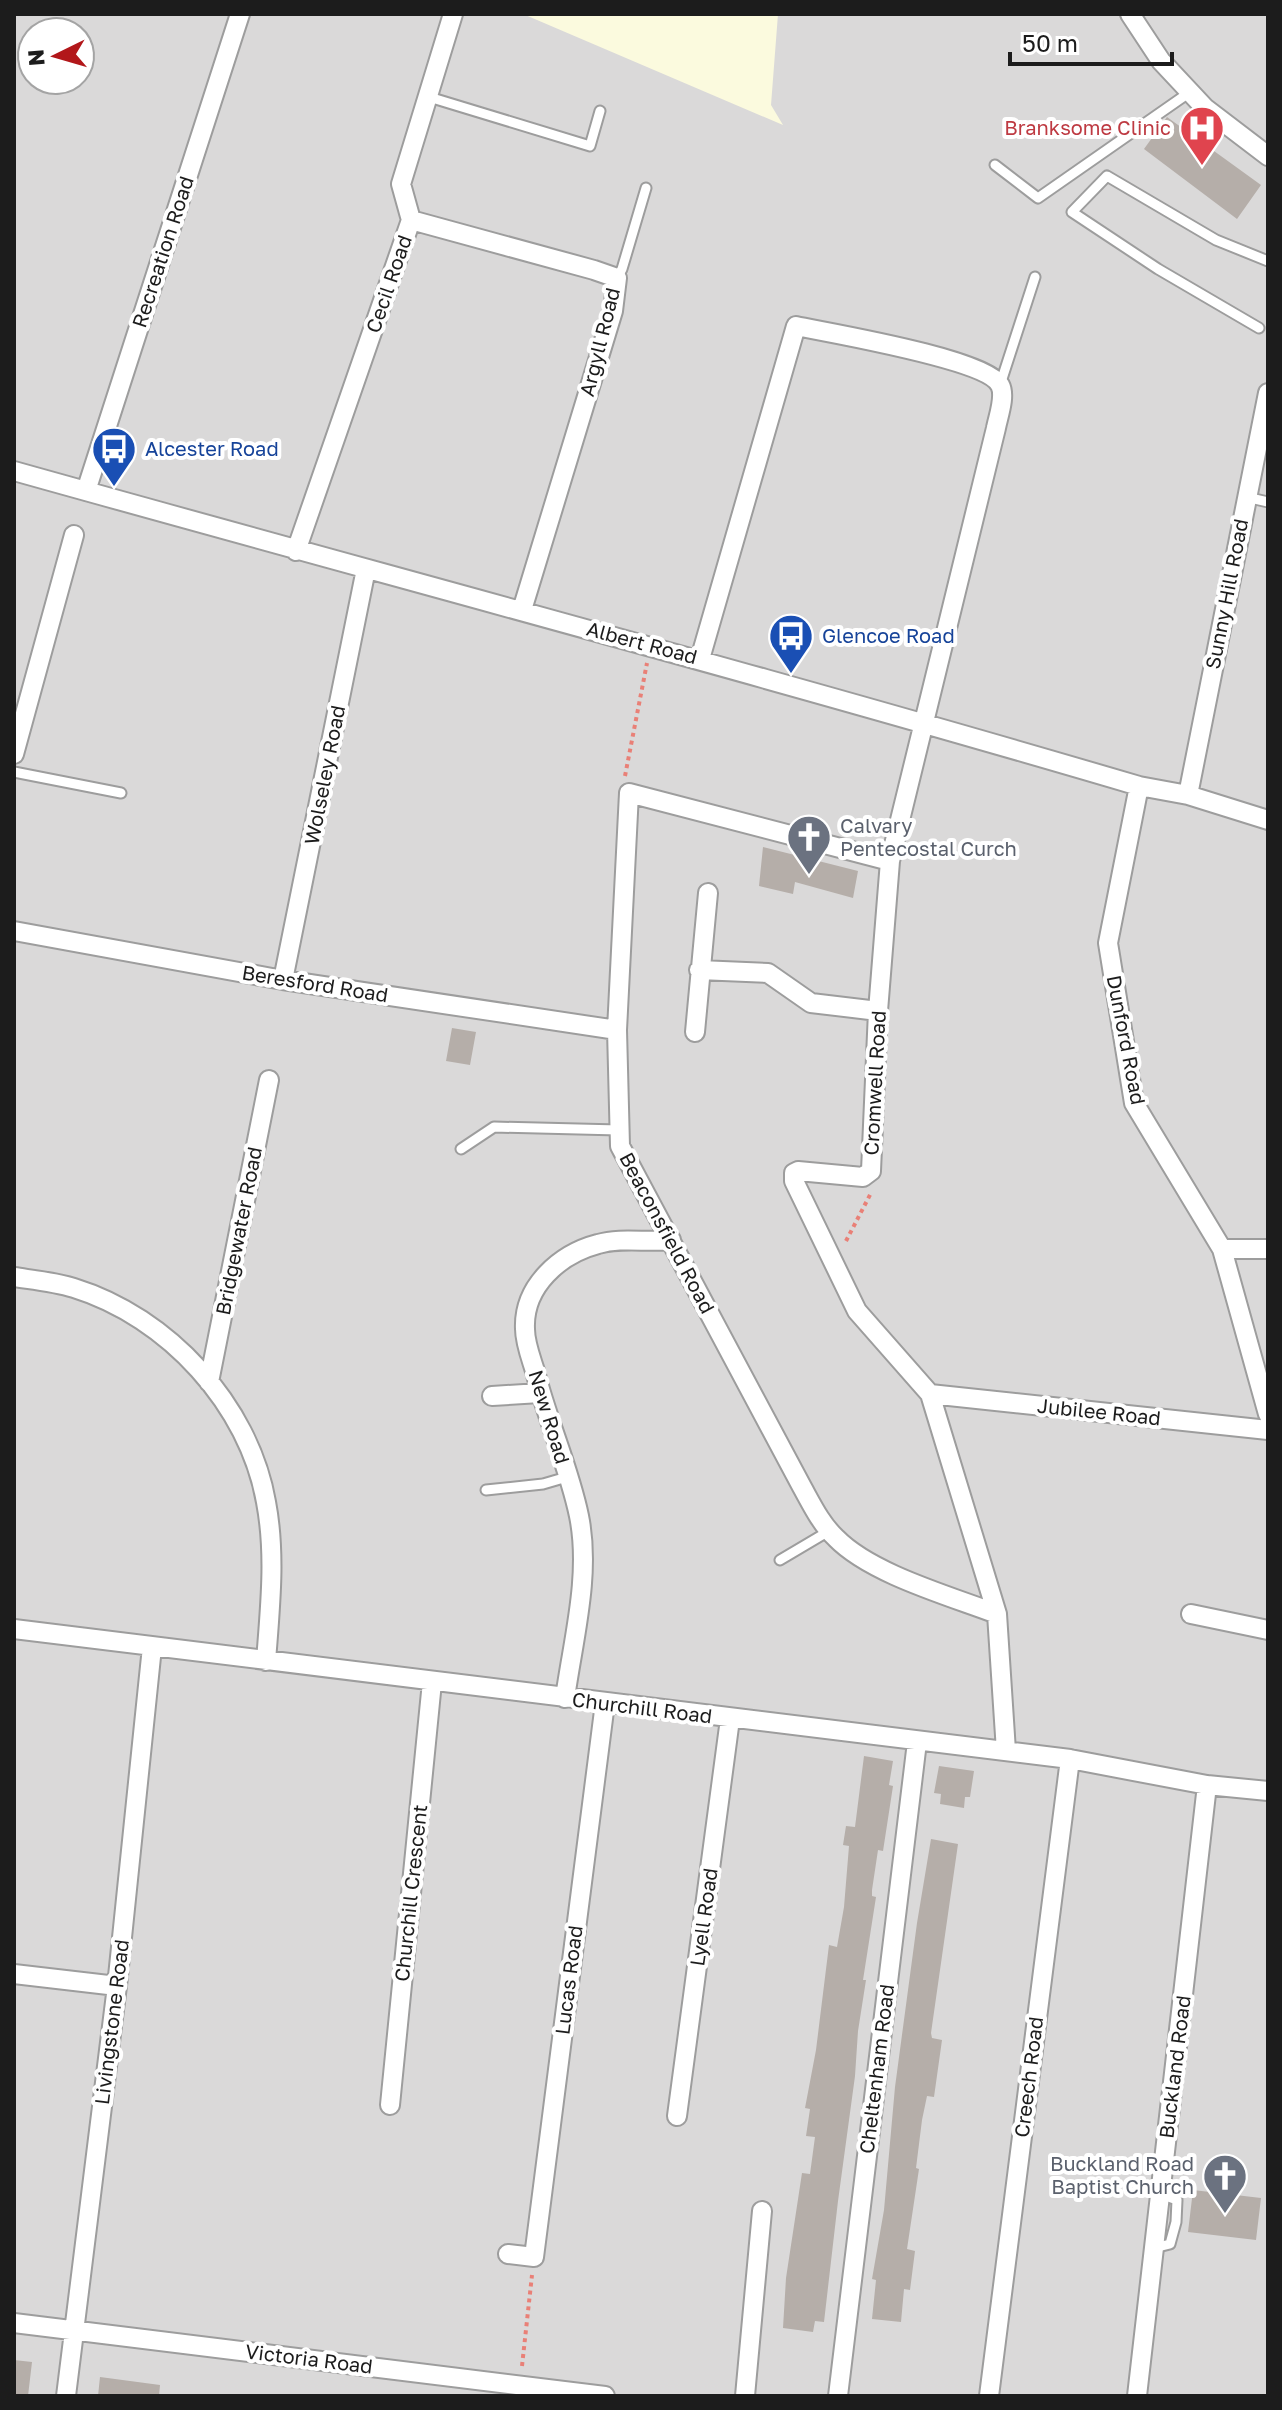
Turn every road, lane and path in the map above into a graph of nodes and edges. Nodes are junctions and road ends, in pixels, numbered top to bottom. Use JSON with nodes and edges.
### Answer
{"nodes":[{"id":1,"x":240,"y":14,"type":"edge"},
{"id":2,"x":453,"y":14,"type":"edge"},
{"id":3,"x":1130,"y":14,"type":"edge"},
{"id":4,"x":1190,"y":92,"type":"junction"},
{"id":5,"x":429,"y":97,"type":"junction"},
{"id":6,"x":600,"y":111,"type":"dead end"},
{"id":7,"x":1268,"y":156,"type":"edge"},
{"id":8,"x":995,"y":165,"type":"dead end"},
{"id":9,"x":646,"y":188,"type":"dead end"},
{"id":10,"x":411,"y":220,"type":"junction"},
{"id":11,"x":1268,"y":261,"type":"edge"},
{"id":12,"x":1035,"y":277,"type":"dead end"},
{"id":13,"x":617,"y":278,"type":"junction"},
{"id":14,"x":1259,"y":328,"type":"dead end"},
{"id":15,"x":1000,"y":385,"type":"junction"},
{"id":16,"x":1268,"y":393,"type":"edge"},
{"id":17,"x":14,"y":471,"type":"edge"},
{"id":18,"x":86,"y":491,"type":"junction"},
{"id":19,"x":1246,"y":497,"type":"junction"},
{"id":20,"x":1268,"y":502,"type":"edge"},
{"id":21,"x":74,"y":535,"type":"dead end"},
{"id":22,"x":296,"y":551,"type":"junction"},
{"id":23,"x":366,"y":569,"type":"junction"},
{"id":24,"x":522,"y":610,"type":"junction"},
{"id":25,"x":651,"y":645,"type":"junction"},
{"id":26,"x":700,"y":659,"type":"junction"},
{"id":27,"x":924,"y":722,"type":"junction"},
{"id":28,"x":14,"y":754,"type":"edge"},
{"id":29,"x":14,"y":772,"type":"edge"},
{"id":30,"x":1139,"y":786,"type":"junction"},
{"id":31,"x":121,"y":793,"type":"dead end"},
{"id":32,"x":629,"y":793,"type":"junction"},
{"id":33,"x":1188,"y":795,"type":"junction"},
{"id":34,"x":1268,"y":820,"type":"edge"},
{"id":35,"x":890,"y":861,"type":"junction"},
{"id":36,"x":708,"y":893,"type":"dead end"},
{"id":37,"x":14,"y":931,"type":"edge"},
{"id":38,"x":699,"y":970,"type":"junction"},
{"id":39,"x":283,"y":980,"type":"junction"},
{"id":40,"x":878,"y":1011,"type":"junction"},
{"id":41,"x":617,"y":1030,"type":"junction"},
{"id":42,"x":695,"y":1032,"type":"dead end"},
{"id":43,"x":269,"y":1080,"type":"dead end"},
{"id":44,"x":619,"y":1130,"type":"junction"},
{"id":45,"x":461,"y":1149,"type":"dead end"},
{"id":46,"x":868,"y":1175,"type":"junction"},
{"id":47,"x":671,"y":1240,"type":"junction"},
{"id":48,"x":1222,"y":1249,"type":"junction"},
{"id":49,"x":1268,"y":1249,"type":"edge"},
{"id":50,"x":833,"y":1261,"type":"junction"},
{"id":51,"x":14,"y":1277,"type":"edge"},
{"id":52,"x":209,"y":1382,"type":"junction"},
{"id":53,"x":540,"y":1393,"type":"junction"},
{"id":54,"x":930,"y":1394,"type":"junction"},
{"id":55,"x":492,"y":1396,"type":"dead end"},
{"id":56,"x":1268,"y":1414,"type":"edge"},
{"id":57,"x":1268,"y":1430,"type":"edge"},
{"id":58,"x":567,"y":1477,"type":"junction"},
{"id":59,"x":486,"y":1490,"type":"dead end"},
{"id":60,"x":830,"y":1531,"type":"junction"},
{"id":61,"x":780,"y":1560,"type":"dead end"},
{"id":62,"x":997,"y":1614,"type":"junction"},
{"id":63,"x":1191,"y":1614,"type":"dead end"},
{"id":64,"x":14,"y":1629,"type":"edge"},
{"id":65,"x":1268,"y":1630,"type":"edge"},
{"id":66,"x":152,"y":1647,"type":"junction"},
{"id":67,"x":266,"y":1661,"type":"junction"},
{"id":68,"x":432,"y":1682,"type":"junction"},
{"id":69,"x":565,"y":1698,"type":"junction"},
{"id":70,"x":605,"y":1703,"type":"junction"},
{"id":71,"x":730,"y":1719,"type":"junction"},
{"id":72,"x":917,"y":1742,"type":"junction"},
{"id":73,"x":1006,"y":1751,"type":"junction"},
{"id":74,"x":1070,"y":1759,"type":"junction"},
{"id":75,"x":1207,"y":1785,"type":"junction"},
{"id":76,"x":1268,"y":1791,"type":"edge"},
{"id":77,"x":14,"y":1974,"type":"edge"},
{"id":78,"x":117,"y":1986,"type":"junction"},
{"id":79,"x":390,"y":2105,"type":"dead end"},
{"id":80,"x":677,"y":2116,"type":"dead end"},
{"id":81,"x":762,"y":2211,"type":"dead end"},
{"id":82,"x":508,"y":2254,"type":"dead end"},
{"id":83,"x":534,"y":2257,"type":"junction"},
{"id":84,"x":14,"y":2323,"type":"edge"},
{"id":85,"x":75,"y":2330,"type":"junction"},
{"id":86,"x":520,"y":2385,"type":"junction"},
{"id":87,"x":66,"y":2396,"type":"edge"},
{"id":88,"x":605,"y":2396,"type":"edge"},
{"id":89,"x":745,"y":2396,"type":"edge"},
{"id":90,"x":838,"y":2396,"type":"edge"},
{"id":91,"x":989,"y":2396,"type":"edge"},
{"id":92,"x":1137,"y":2396,"type":"edge"}],
"edges":[{"from":1,"to":18,"type":"street","name":"Recreation Road"},
{"from":2,"to":5,"type":"street","name":"Cecil Road"},
{"from":3,"to":4,"type":"street"},
{"from":4,"to":7,"type":"street"},
{"from":4,"to":8,"type":"lane"},
{"from":5,"to":6,"type":"lane"},
{"from":5,"to":10,"type":"street","name":"Cecil Road"},
{"from":9,"to":13,"type":"lane"},
{"from":10,"to":13,"type":"street","name":"Argyll Road"},
{"from":10,"to":22,"type":"street","name":"Cecil Road"},
{"from":11,"to":14,"type":"lane"},
{"from":12,"to":15,"type":"lane"},
{"from":13,"to":24,"type":"street","name":"Argyll Road"},
{"from":15,"to":26,"type":"street"},
{"from":15,"to":27,"type":"street"},
{"from":16,"to":19,"type":"street","name":"Sunny Hill Road"},
{"from":17,"to":18,"type":"street","name":"Albert Road"},
{"from":18,"to":22,"type":"street","name":"Albert Road"},
{"from":19,"to":20,"type":"lane"},
{"from":19,"to":33,"type":"street","name":"Sunny Hill Road"},
{"from":21,"to":28,"type":"street"},
{"from":22,"to":23,"type":"street","name":"Albert Road"},
{"from":23,"to":24,"type":"street","name":"Albert Road"},
{"from":23,"to":39,"type":"street","name":"Wolseley Road"},
{"from":24,"to":25,"type":"street","name":"Albert Road"},
{"from":25,"to":26,"type":"street","name":"Albert Road"},
{"from":25,"to":32,"type":"path"},
{"from":26,"to":27,"type":"street","name":"Albert Road"},
{"from":27,"to":30,"type":"street","name":"Albert Road"},
{"from":27,"to":35,"type":"street","name":"Cromwell Road"},
{"from":29,"to":31,"type":"lane"},
{"from":30,"to":33,"type":"street","name":"Albert Road"},
{"from":30,"to":48,"type":"street","name":"Dunford Road"},
{"from":32,"to":35,"type":"street"},
{"from":32,"to":41,"type":"street","name":"Beaconsfield Road"},
{"from":33,"to":34,"type":"street","name":"Albert Road"},
{"from":35,"to":40,"type":"street","name":"Cromwell Road"},
{"from":36,"to":38,"type":"street"},
{"from":37,"to":39,"type":"street","name":"Beresford Road"},
{"from":38,"to":40,"type":"street"},
{"from":38,"to":42,"type":"street"},
{"from":39,"to":41,"type":"street","name":"Beresford Road"},
{"from":40,"to":46,"type":"street","name":"Cromwell Road"},
{"from":41,"to":44,"type":"street","name":"Beaconsfield Road"},
{"from":43,"to":52,"type":"street","name":"Bridgewater Road"},
{"from":44,"to":45,"type":"lane"},
{"from":44,"to":47,"type":"street","name":"Beaconsfield Road"},
{"from":46,"to":50,"type":"path"},
{"from":46,"to":50,"type":"street","name":"Cromwell Road"},
{"from":47,"to":53,"type":"street","name":"New Road"},
{"from":47,"to":60,"type":"street","name":"Beaconsfield Road"},
{"from":48,"to":49,"type":"street"},
{"from":48,"to":56,"type":"street","name":"Dunford Road"},
{"from":50,"to":54,"type":"street","name":"Cromwell Road"},
{"from":51,"to":52,"type":"street"},
{"from":52,"to":67,"type":"street"},
{"from":53,"to":55,"type":"street"},
{"from":53,"to":58,"type":"street","name":"New Road"},
{"from":54,"to":57,"type":"street","name":"Jubilee Road"},
{"from":54,"to":62,"type":"street","name":"Cromwell Road"},
{"from":58,"to":59,"type":"lane"},
{"from":58,"to":69,"type":"street","name":"New Road"},
{"from":60,"to":61,"type":"lane"},
{"from":60,"to":62,"type":"street","name":"Beaconsfield Road"},
{"from":62,"to":73,"type":"street","name":"Cromwell Road"},
{"from":63,"to":65,"type":"street"},
{"from":64,"to":66,"type":"street","name":"Churchill Road"},
{"from":66,"to":67,"type":"street","name":"Churchill Road"},
{"from":66,"to":78,"type":"street","name":"Livingstone Road"},
{"from":67,"to":68,"type":"street","name":"Churchill Road"},
{"from":68,"to":69,"type":"street","name":"Churchill Road"},
{"from":68,"to":79,"type":"street","name":"Churchill Crescent"},
{"from":69,"to":70,"type":"street","name":"Churchill Road"},
{"from":70,"to":71,"type":"street","name":"Churchill Road"},
{"from":70,"to":83,"type":"street","name":"Lucas Road"},
{"from":71,"to":72,"type":"street","name":"Churchill Road"},
{"from":71,"to":80,"type":"street","name":"Lyell Road"},
{"from":72,"to":73,"type":"street","name":"Churchill Road"},
{"from":72,"to":90,"type":"street","name":"Cheltenham Road"},
{"from":73,"to":74,"type":"street","name":"Churchill Road"},
{"from":74,"to":75,"type":"street","name":"Churchill Road"},
{"from":74,"to":91,"type":"street","name":"Creech Road"},
{"from":75,"to":76,"type":"street","name":"Churchill Road"},
{"from":75,"to":92,"type":"street","name":"Buckland Road"},
{"from":77,"to":78,"type":"street"},
{"from":78,"to":85,"type":"street","name":"Livingstone Road"},
{"from":81,"to":89,"type":"street"},
{"from":82,"to":83,"type":"street"},
{"from":83,"to":86,"type":"path"},
{"from":84,"to":85,"type":"street","name":"Victoria Road"},
{"from":85,"to":86,"type":"street","name":"Victoria Road"},
{"from":85,"to":87,"type":"street","name":"Livingstone Road"},
{"from":86,"to":88,"type":"street","name":"Victoria Road"}]}
